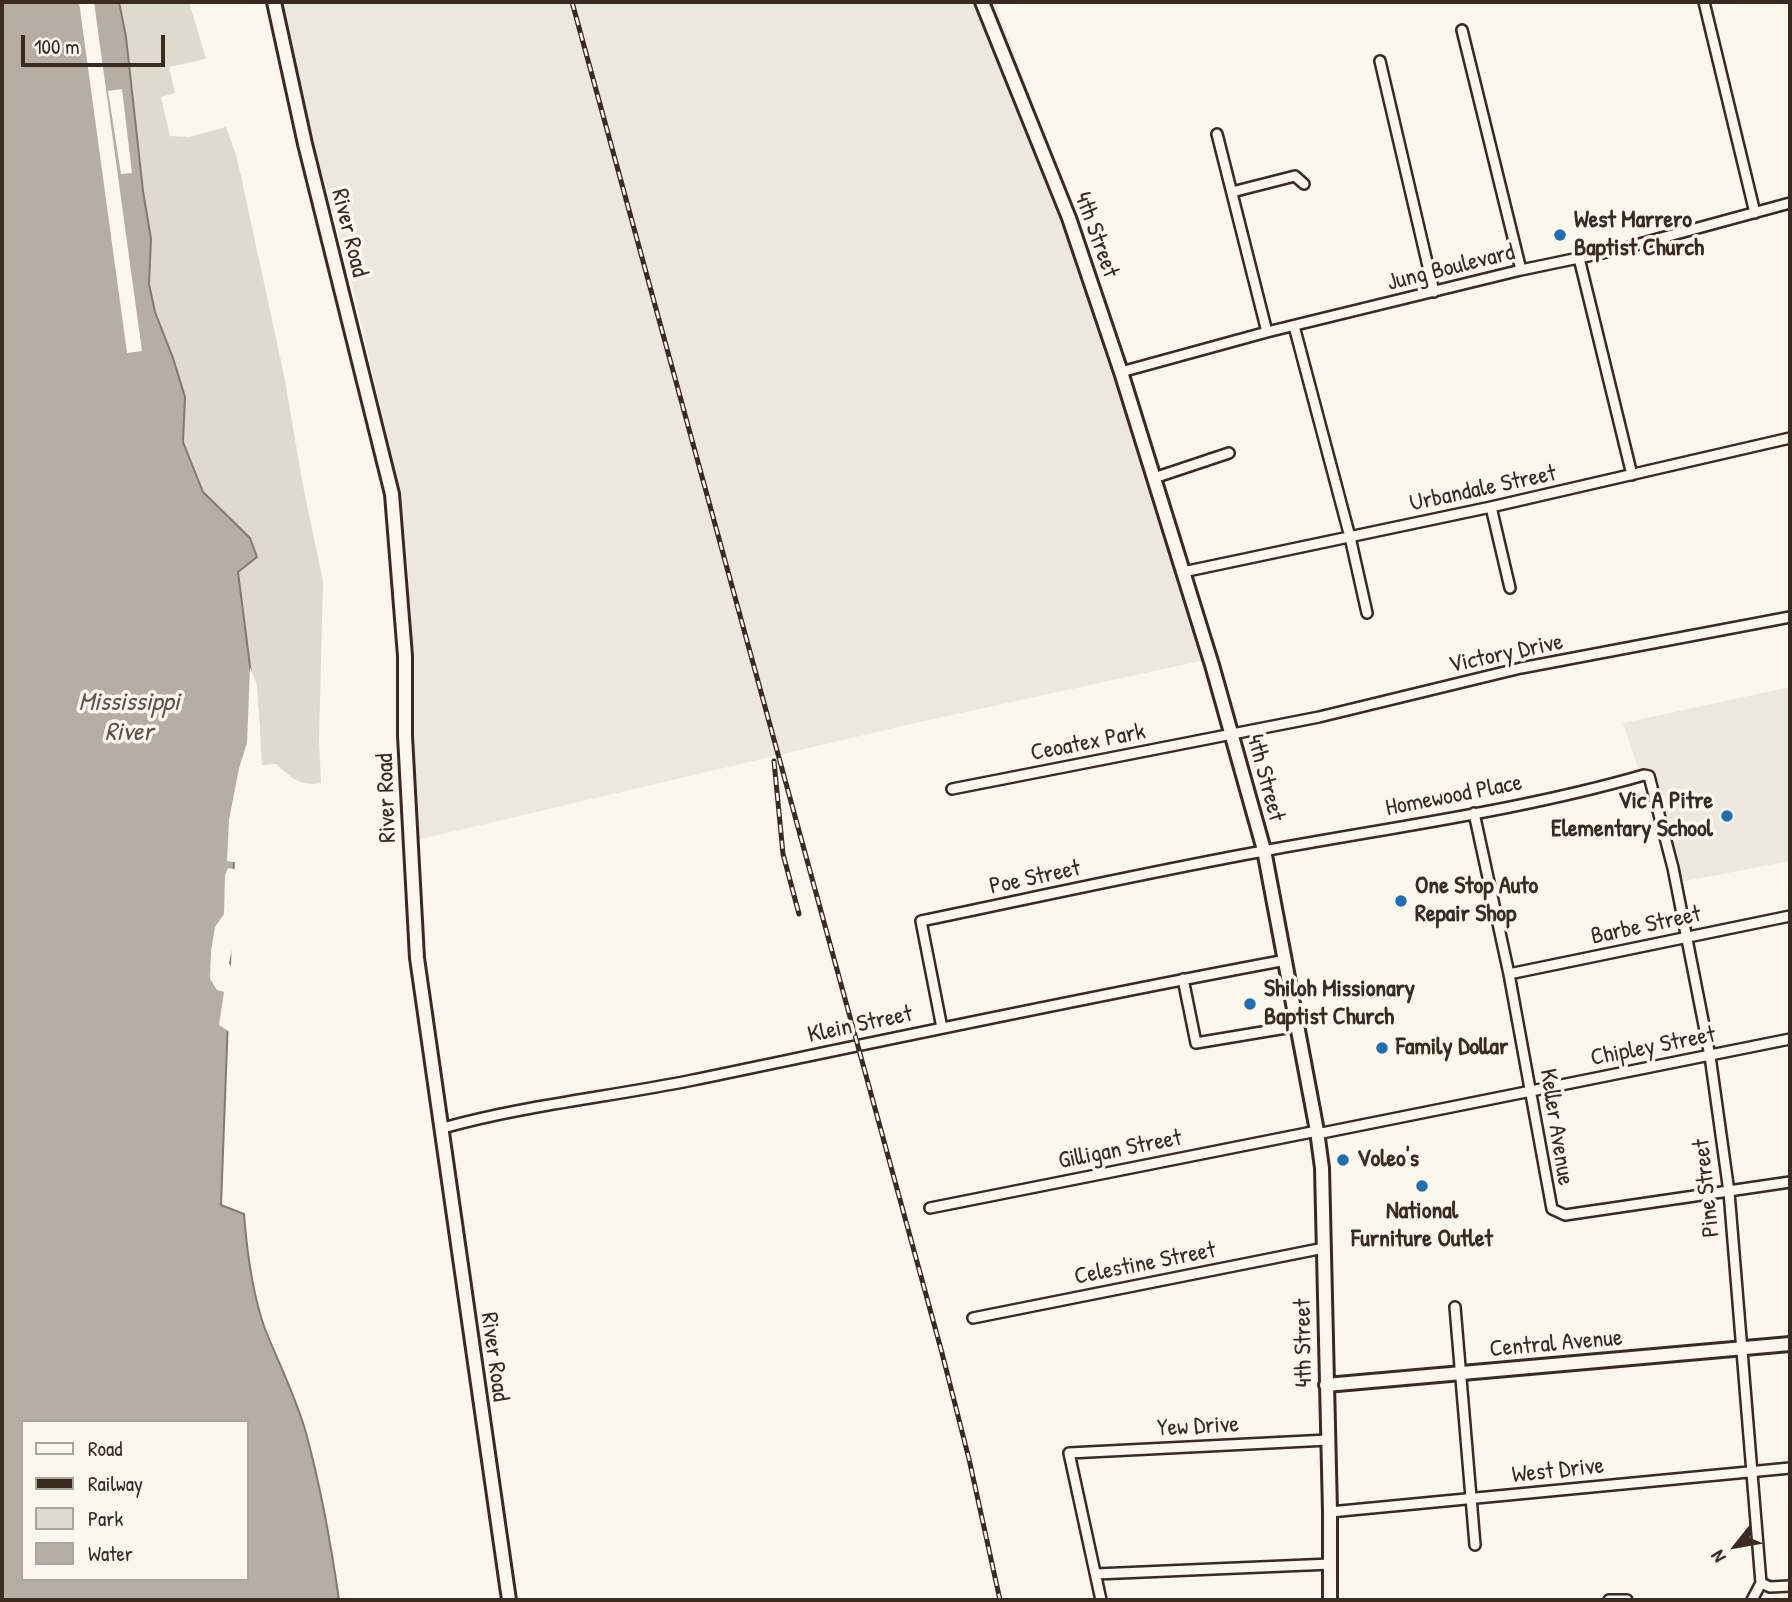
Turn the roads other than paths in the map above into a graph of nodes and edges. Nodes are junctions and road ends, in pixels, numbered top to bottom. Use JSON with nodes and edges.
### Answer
{"nodes":[{"id":1,"x":274,"y":2,"type":"edge"},
{"id":2,"x":982,"y":2,"type":"edge"},
{"id":3,"x":1704,"y":2,"type":"edge"},
{"id":4,"x":1462,"y":30,"type":"dead end"},
{"id":5,"x":1380,"y":61,"type":"dead end"},
{"id":6,"x":1217,"y":134,"type":"dead end"},
{"id":7,"x":1304,"y":184,"type":"dead end"},
{"id":8,"x":1232,"y":192,"type":"junction"},
{"id":9,"x":1790,"y":203,"type":"edge"},
{"id":10,"x":1755,"y":213,"type":"junction"},
{"id":11,"x":1579,"y":258,"type":"junction"},
{"id":12,"x":1521,"y":270,"type":"junction"},
{"id":13,"x":1434,"y":292,"type":"junction"},
{"id":14,"x":1294,"y":326,"type":"junction"},
{"id":15,"x":1267,"y":332,"type":"junction"},
{"id":16,"x":1121,"y":372,"type":"junction"},
{"id":17,"x":1790,"y":438,"type":"edge"},
{"id":18,"x":1229,"y":453,"type":"dead end"},
{"id":19,"x":1632,"y":475,"type":"junction"},
{"id":20,"x":1154,"y":478,"type":"junction"},
{"id":21,"x":1491,"y":507,"type":"junction"},
{"id":22,"x":1350,"y":537,"type":"junction"},
{"id":23,"x":1183,"y":572,"type":"junction"},
{"id":24,"x":1510,"y":588,"type":"dead end"},
{"id":25,"x":1367,"y":613,"type":"dead end"},
{"id":26,"x":1790,"y":617,"type":"edge"},
{"id":27,"x":1232,"y":734,"type":"junction"},
{"id":28,"x":1649,"y":776,"type":"joint"},
{"id":29,"x":953,"y":789,"type":"dead end"},
{"id":30,"x":1474,"y":813,"type":"junction"},
{"id":31,"x":1264,"y":850,"type":"junction"},
{"id":32,"x":1790,"y":916,"type":"edge"},
{"id":33,"x":1685,"y":937,"type":"junction"},
{"id":34,"x":1286,"y":960,"type":"junction"},
{"id":35,"x":1509,"y":974,"type":"junction"},
{"id":36,"x":1183,"y":979,"type":"junction"},
{"id":37,"x":1298,"y":1026,"type":"junction"},
{"id":38,"x":942,"y":1028,"type":"junction"},
{"id":39,"x":1790,"y":1039,"type":"edge"},
{"id":40,"x":1710,"y":1056,"type":"junction"},
{"id":41,"x":1531,"y":1091,"type":"junction"},
{"id":42,"x":443,"y":1128,"type":"junction"},
{"id":43,"x":1317,"y":1132,"type":"junction"},
{"id":44,"x":1790,"y":1182,"type":"edge"},
{"id":45,"x":1729,"y":1192,"type":"junction"},
{"id":46,"x":930,"y":1208,"type":"dead end"},
{"id":47,"x":1324,"y":1248,"type":"junction"},
{"id":48,"x":1455,"y":1307,"type":"dead end"},
{"id":49,"x":973,"y":1318,"type":"dead end"},
{"id":50,"x":1790,"y":1344,"type":"edge"},
{"id":51,"x":1741,"y":1349,"type":"junction"},
{"id":52,"x":1461,"y":1373,"type":"junction"},
{"id":53,"x":1326,"y":1385,"type":"junction"},
{"id":54,"x":1328,"y":1440,"type":"junction"},
{"id":55,"x":1790,"y":1468,"type":"edge"},
{"id":56,"x":1752,"y":1472,"type":"junction"},
{"id":57,"x":1471,"y":1499,"type":"junction"},
{"id":58,"x":1330,"y":1512,"type":"junction"},
{"id":59,"x":1475,"y":1545,"type":"dead end"},
{"id":60,"x":1331,"y":1564,"type":"junction"},
{"id":61,"x":1096,"y":1574,"type":"junction"},
{"id":62,"x":1761,"y":1583,"type":"junction"},
{"id":63,"x":1790,"y":1586,"type":"edge"},
{"id":64,"x":509,"y":1600,"type":"edge"},
{"id":65,"x":1101,"y":1600,"type":"edge"},
{"id":66,"x":1330,"y":1600,"type":"edge"},
{"id":67,"x":1609,"y":1600,"type":"edge"},
{"id":68,"x":1627,"y":1600,"type":"edge"},
{"id":69,"x":1752,"y":1600,"type":"edge"}],
"edges":[{"from":1,"to":42,"type":"main road","name":"River Road"},
{"from":2,"to":16,"type":"main road","name":"4th Street"},
{"from":3,"to":10,"type":"street"},
{"from":4,"to":12,"type":"street"},
{"from":5,"to":13,"type":"street"},
{"from":6,"to":8,"type":"street"},
{"from":7,"to":8,"type":"street"},
{"from":8,"to":15,"type":"street"},
{"from":9,"to":10,"type":"street","name":"Jung Boulevard"},
{"from":10,"to":11,"type":"street","name":"Jung Boulevard"},
{"from":11,"to":12,"type":"street","name":"Jung Boulevard"},
{"from":11,"to":19,"type":"street"},
{"from":12,"to":13,"type":"street","name":"Jung Boulevard"},
{"from":13,"to":14,"type":"street","name":"Jung Boulevard"},
{"from":14,"to":15,"type":"street","name":"Jung Boulevard"},
{"from":14,"to":22,"type":"street"},
{"from":15,"to":16,"type":"street","name":"Jung Boulevard"},
{"from":16,"to":20,"type":"main road","name":"4th Street"},
{"from":17,"to":19,"type":"street","name":"Urbandale Street"},
{"from":18,"to":20,"type":"street"},
{"from":19,"to":21,"type":"street","name":"Urbandale Street"},
{"from":20,"to":23,"type":"main road","name":"4th Street"},
{"from":21,"to":22,"type":"street","name":"Urbandale Street"},
{"from":21,"to":24,"type":"street"},
{"from":22,"to":23,"type":"street","name":"Urbandale Street"},
{"from":22,"to":25,"type":"street"},
{"from":23,"to":27,"type":"main road","name":"4th Street"},
{"from":26,"to":27,"type":"street","name":"Victory Drive"},
{"from":27,"to":29,"type":"street","name":"Ceoatex Park"},
{"from":27,"to":31,"type":"main road","name":"4th Street"},
{"from":28,"to":30,"type":"street","name":"Homewood Place"},
{"from":28,"to":33,"type":"street","name":"Pine Street"},
{"from":30,"to":31,"type":"street","name":"Homewood Place"},
{"from":30,"to":35,"type":"street","name":"Keller Avenue"},
{"from":31,"to":34,"type":"main road","name":"4th Street"},
{"from":31,"to":38,"type":"street","name":"Poe Street"},
{"from":32,"to":33,"type":"street","name":"Barbe Street"},
{"from":33,"to":35,"type":"street","name":"Barbe Street"},
{"from":33,"to":40,"type":"street","name":"Pine Street"},
{"from":34,"to":36,"type":"street","name":"Klein Street"},
{"from":34,"to":37,"type":"main road","name":"4th Street"},
{"from":35,"to":41,"type":"street","name":"Keller Avenue"},
{"from":36,"to":37,"type":"street"},
{"from":36,"to":38,"type":"street","name":"Klein Street"},
{"from":37,"to":43,"type":"main road","name":"4th Street"},
{"from":38,"to":42,"type":"street","name":"Klein Street"},
{"from":39,"to":40,"type":"street","name":"Chipley Street"},
{"from":40,"to":41,"type":"street","name":"Chipley Street"},
{"from":40,"to":45,"type":"street","name":"Pine Street"},
{"from":41,"to":43,"type":"street","name":"Chipley Street"},
{"from":41,"to":45,"type":"street","name":"Keller Avenue"},
{"from":42,"to":64,"type":"main road","name":"River Road"},
{"from":43,"to":46,"type":"street","name":"Gilligan Street"},
{"from":43,"to":47,"type":"main road","name":"4th Street"},
{"from":44,"to":45,"type":"street","name":"Keller Avenue"},
{"from":45,"to":51,"type":"street","name":"Pine Street"},
{"from":47,"to":49,"type":"street","name":"Celestine Street"},
{"from":47,"to":53,"type":"main road","name":"4th Street"},
{"from":48,"to":52,"type":"street"},
{"from":50,"to":51,"type":"main road","name":"Central Avenue"},
{"from":51,"to":52,"type":"main road","name":"Central Avenue"},
{"from":51,"to":56,"type":"street","name":"Pine Street"},
{"from":52,"to":53,"type":"main road","name":"Central Avenue"},
{"from":52,"to":57,"type":"street"},
{"from":53,"to":54,"type":"main road","name":"4th Street"},
{"from":54,"to":58,"type":"main road","name":"4th Street"},
{"from":54,"to":61,"type":"street","name":"Yew Drive"},
{"from":55,"to":56,"type":"street","name":"West Drive"},
{"from":56,"to":57,"type":"street","name":"West Drive"},
{"from":56,"to":62,"type":"street","name":"Pine Street"},
{"from":57,"to":58,"type":"street","name":"West Drive"},
{"from":57,"to":59,"type":"street"},
{"from":58,"to":60,"type":"main road","name":"4th Street"},
{"from":60,"to":61,"type":"street"},
{"from":60,"to":66,"type":"main road","name":"4th Street"},
{"from":61,"to":65,"type":"street"},
{"from":62,"to":63,"type":"street"},
{"from":62,"to":69,"type":"street"},
{"from":67,"to":68,"type":"street"}]}
